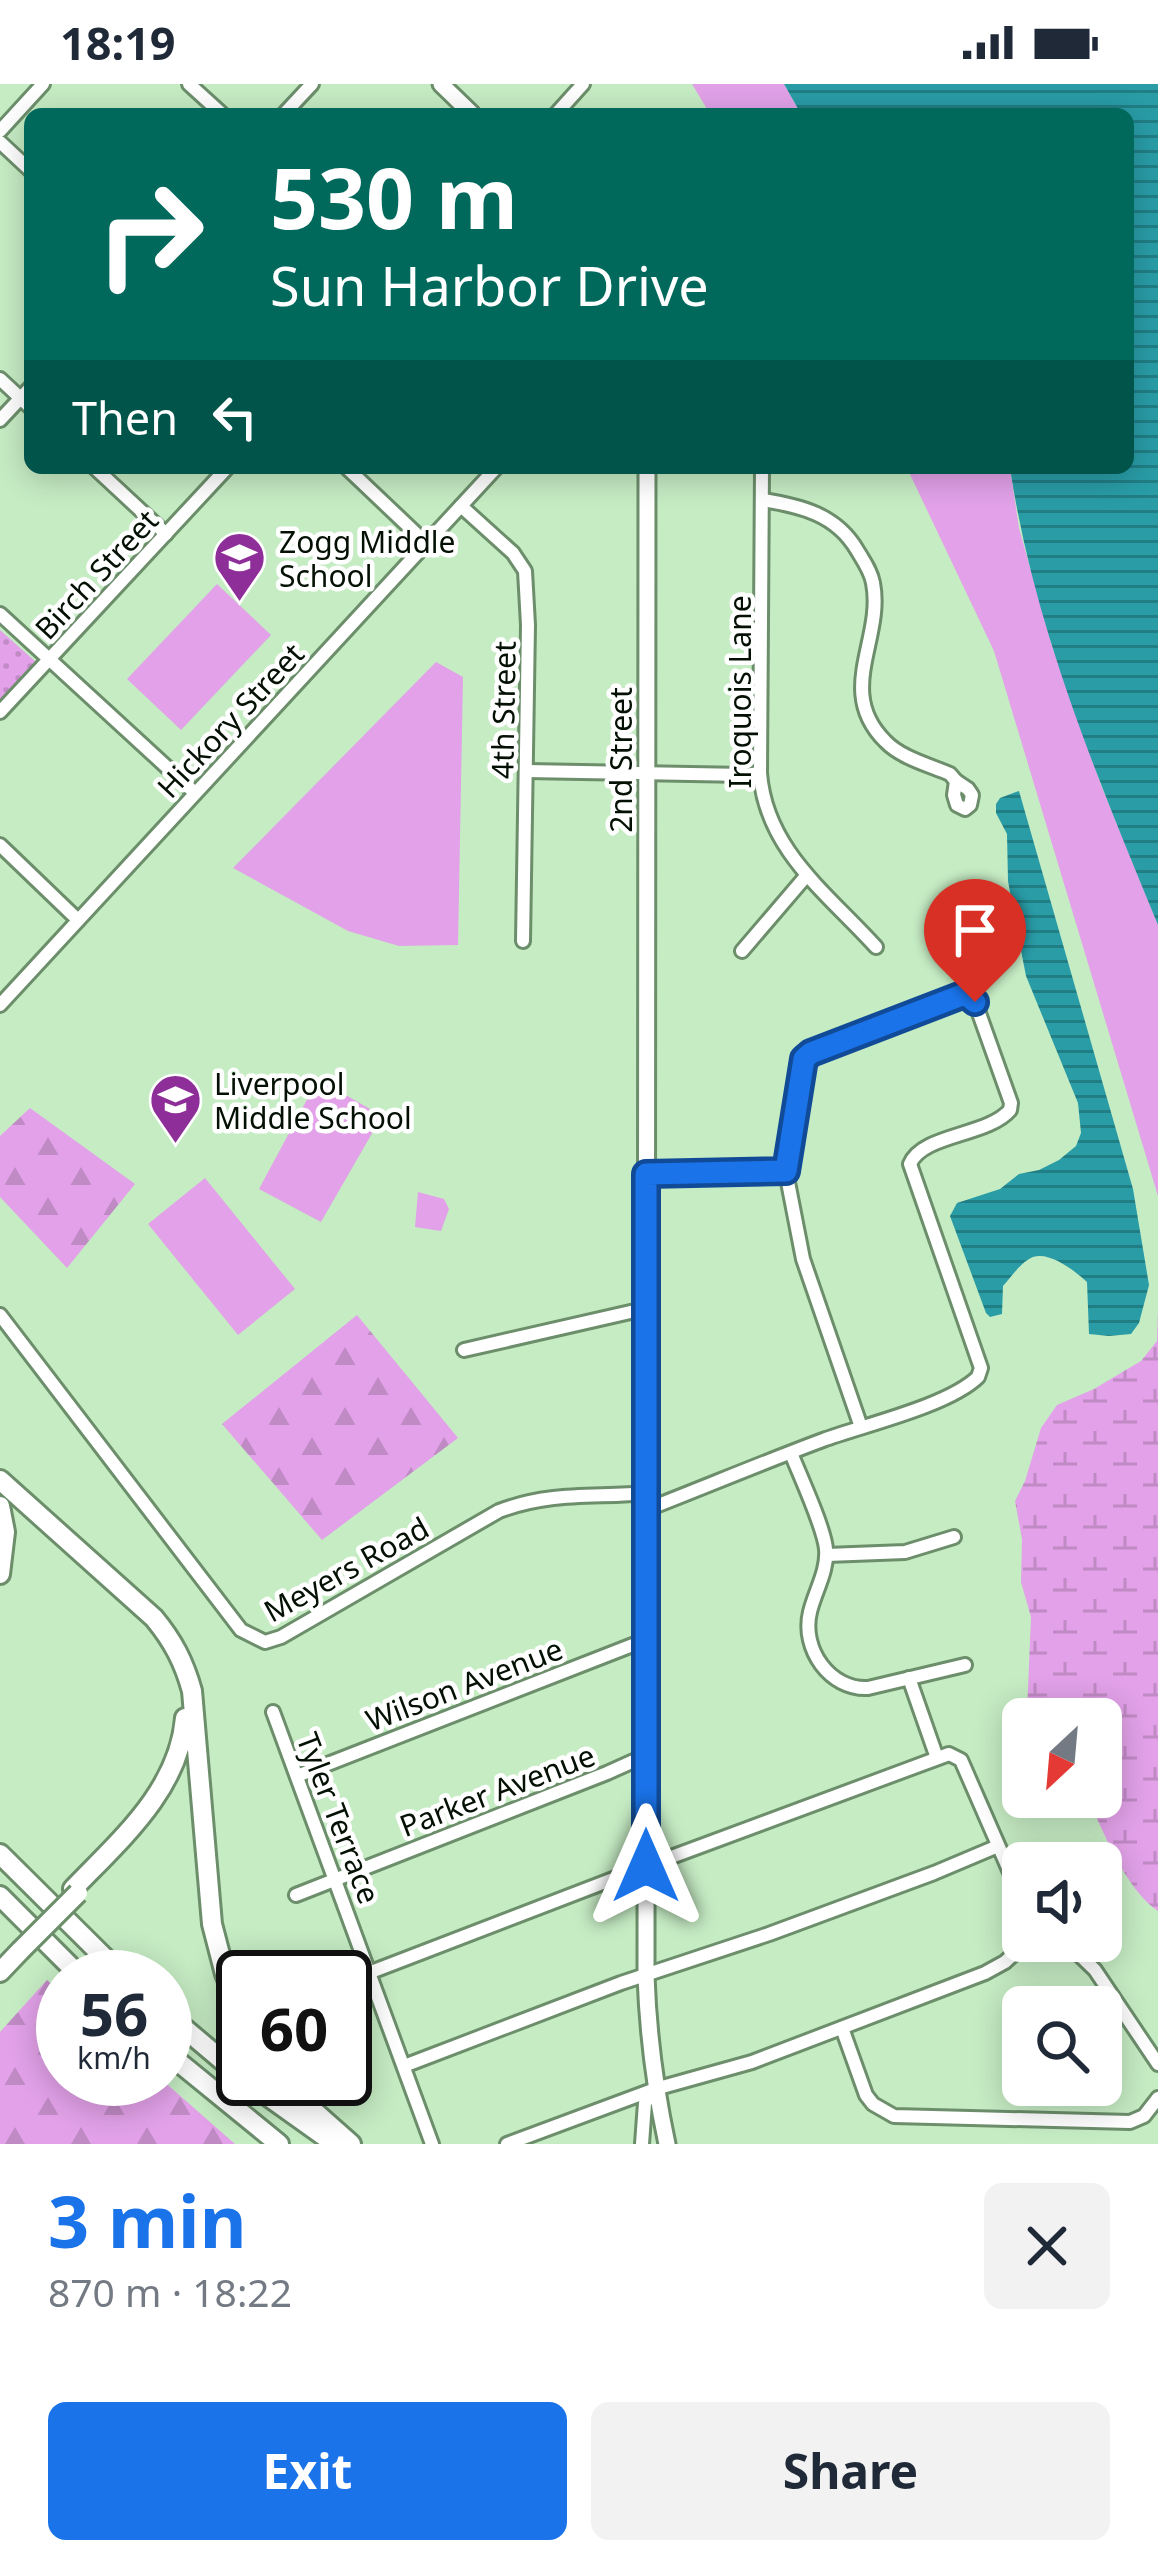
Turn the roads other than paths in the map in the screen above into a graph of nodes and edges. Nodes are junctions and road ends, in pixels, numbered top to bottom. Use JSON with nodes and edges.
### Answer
{"nodes":[{"id":1,"x":44,"y":84,"type":"edge"},
{"id":2,"x":189,"y":84,"type":"edge"},
{"id":3,"x":312,"y":84,"type":"edge"},
{"id":4,"x":440,"y":84,"type":"edge"},
{"id":5,"x":583,"y":84,"type":"edge"},
{"id":6,"x":215,"y":108,"type":"edge"},
{"id":7,"x":290,"y":108,"type":"edge"},
{"id":8,"x":466,"y":108,"type":"edge"},
{"id":9,"x":561,"y":108,"type":"edge"},
{"id":10,"x":0,"y":131,"type":"edge"},
{"id":11,"x":0,"y":142,"type":"edge"},
{"id":12,"x":24,"y":164,"type":"edge"},
{"id":13,"x":24,"y":400,"type":"edge"},
{"id":14,"x":0,"y":420,"type":"edge"},
{"id":15,"x":101,"y":474,"type":"edge"},
{"id":16,"x":221,"y":474,"type":"edge"},
{"id":17,"x":353,"y":474,"type":"edge"},
{"id":18,"x":490,"y":474,"type":"edge"},
{"id":19,"x":647,"y":474,"type":"edge"},
{"id":20,"x":762,"y":474,"type":"edge"},
{"id":21,"x":763,"y":500,"type":"junction"},
{"id":22,"x":461,"y":506,"type":"junction"},
{"id":23,"x":166,"y":534,"type":"junction"},
{"id":24,"x":427,"y":543,"type":"junction"},
{"id":25,"x":0,"y":614,"type":"edge"},
{"id":26,"x":50,"y":659,"type":"junction"},
{"id":27,"x":0,"y":712,"type":"edge"},
{"id":28,"x":526,"y":771,"type":"junction"},
{"id":29,"x":646,"y":773,"type":"junction"},
{"id":30,"x":760,"y":773,"type":"junction"},
{"id":31,"x":956,"y":781,"type":"dead end"},
{"id":32,"x":196,"y":793,"type":"junction"},
{"id":33,"x":0,"y":845,"type":"edge"},
{"id":34,"x":807,"y":874,"type":"junction"},
{"id":35,"x":79,"y":920,"type":"junction"},
{"id":36,"x":523,"y":941,"type":"dead end"},
{"id":37,"x":876,"y":947,"type":"dead end"},
{"id":38,"x":742,"y":951,"type":"dead end"},
{"id":39,"x":0,"y":1005,"type":"edge"},
{"id":40,"x":786,"y":1171,"type":"junction"},
{"id":41,"x":646,"y":1174,"type":"junction"},
{"id":42,"x":648,"y":1308,"type":"junction"},
{"id":43,"x":0,"y":1315,"type":"edge"},
{"id":44,"x":464,"y":1350,"type":"dead end"},
{"id":45,"x":861,"y":1427,"type":"junction"},
{"id":46,"x":791,"y":1453,"type":"junction"},
{"id":47,"x":0,"y":1480,"type":"edge"},
{"id":48,"x":0,"y":1490,"type":"edge"},
{"id":49,"x":648,"y":1501,"type":"junction"},
{"id":50,"x":0,"y":1506,"type":"edge"},
{"id":51,"x":954,"y":1537,"type":"dead end"},
{"id":52,"x":826,"y":1555,"type":"junction"},
{"id":53,"x":0,"y":1574,"type":"edge"},
{"id":54,"x":648,"y":1639,"type":"junction"},
{"id":55,"x":965,"y":1665,"type":"dead end"},
{"id":56,"x":908,"y":1678,"type":"junction"},
{"id":57,"x":273,"y":1712,"type":"dead end"},
{"id":58,"x":193,"y":1717,"type":"junction"},
{"id":59,"x":647,"y":1755,"type":"junction"},
{"id":60,"x":937,"y":1758,"type":"junction"},
{"id":61,"x":298,"y":1776,"type":"junction"},
{"id":62,"x":998,"y":1846,"type":"junction"},
{"id":63,"x":0,"y":1854,"type":"edge"},
{"id":64,"x":1002,"y":1855,"type":"edge"},
{"id":65,"x":646,"y":1866,"type":"junction"},
{"id":66,"x":336,"y":1879,"type":"junction"},
{"id":67,"x":75,"y":1891,"type":"junction"},
{"id":68,"x":296,"y":1894,"type":"dead end"},
{"id":69,"x":0,"y":1899,"type":"edge"},
{"id":70,"x":18,"y":1948,"type":"junction"},
{"id":71,"x":53,"y":1950,"type":"edge"},
{"id":72,"x":96,"y":1950,"type":"edge"},
{"id":73,"x":219,"y":1950,"type":"edge"},
{"id":74,"x":362,"y":1950,"type":"edge"},
{"id":75,"x":1005,"y":1962,"type":"edge"},
{"id":76,"x":1087,"y":1962,"type":"edge"},
{"id":77,"x":0,"y":1963,"type":"edge"},
{"id":78,"x":0,"y":1972,"type":"edge"},
{"id":79,"x":372,"y":1973,"type":"edge"},
{"id":80,"x":372,"y":1976,"type":"edge"},
{"id":81,"x":646,"y":1976,"type":"junction"},
{"id":82,"x":842,"y":2028,"type":"junction"},
{"id":83,"x":192,"y":2035,"type":"edge"},
{"id":84,"x":216,"y":2055,"type":"edge"},
{"id":85,"x":1158,"y":2064,"type":"edge"},
{"id":86,"x":404,"y":2066,"type":"junction"},
{"id":87,"x":192,"y":2073,"type":"edge"},
{"id":88,"x":655,"y":2089,"type":"junction"},
{"id":89,"x":1158,"y":2098,"type":"edge"},
{"id":90,"x":281,"y":2106,"type":"edge"},
{"id":91,"x":311,"y":2106,"type":"edge"},
{"id":92,"x":279,"y":2144,"type":"edge"},
{"id":93,"x":334,"y":2144,"type":"edge"},
{"id":94,"x":351,"y":2144,"type":"edge"},
{"id":95,"x":432,"y":2144,"type":"edge"},
{"id":96,"x":507,"y":2144,"type":"edge"},
{"id":97,"x":642,"y":2144,"type":"edge"},
{"id":98,"x":667,"y":2144,"type":"edge"}],
"edges":[{"from":1,"to":10,"type":"street"},
{"from":2,"to":6,"type":"street"},
{"from":3,"to":7,"type":"street"},
{"from":4,"to":8,"type":"main road"},
{"from":5,"to":9,"type":"street"},
{"from":11,"to":12,"type":"street"},
{"from":13,"to":14,"type":"street"},
{"from":15,"to":23,"type":"street"},
{"from":16,"to":23,"type":"street","name":"Birch Street"},
{"from":17,"to":24,"type":"street"},
{"from":18,"to":22,"type":"street","name":"Hickory Street"},
{"from":19,"to":29,"type":"main road","name":"2nd Street"},
{"from":20,"to":21,"type":"street","name":"Iroquois Lane"},
{"from":21,"to":30,"type":"street","name":"Iroquois Lane"},
{"from":21,"to":31,"type":"street"},
{"from":22,"to":24,"type":"street","name":"Hickory Street"},
{"from":22,"to":28,"type":"street","name":"4th Street"},
{"from":23,"to":26,"type":"street","name":"Birch Street"},
{"from":24,"to":32,"type":"street","name":"Hickory Street"},
{"from":25,"to":26,"type":"street"},
{"from":26,"to":27,"type":"street","name":"Birch Street"},
{"from":26,"to":32,"type":"street"},
{"from":28,"to":29,"type":"street"},
{"from":28,"to":36,"type":"street","name":"4th Street"},
{"from":29,"to":30,"type":"street"},
{"from":29,"to":41,"type":"main road","name":"2nd Street"},
{"from":30,"to":34,"type":"street","name":"Iroquois Lane"},
{"from":32,"to":35,"type":"street","name":"Hickory Street"},
{"from":33,"to":35,"type":"street"},
{"from":34,"to":37,"type":"street","name":"Iroquois Lane"},
{"from":34,"to":38,"type":"street"},
{"from":35,"to":39,"type":"street","name":"Hickory Street"},
{"from":40,"to":41,"type":"street"},
{"from":40,"to":45,"type":"street"},
{"from":40,"to":45,"type":"street","name":"Meyers Road"},
{"from":41,"to":42,"type":"main road","name":"2nd Street"},
{"from":42,"to":44,"type":"street"},
{"from":42,"to":49,"type":"main road","name":"2nd Street"},
{"from":43,"to":49,"type":"street","name":"Meyers Road"},
{"from":45,"to":46,"type":"street","name":"Meyers Road"},
{"from":46,"to":49,"type":"street","name":"Meyers Road"},
{"from":46,"to":52,"type":"street"},
{"from":47,"to":58,"type":"highway"},
{"from":48,"to":67,"type":"highway"},
{"from":49,"to":54,"type":"main road","name":"2nd Street"},
{"from":50,"to":53,"type":"highway"},
{"from":51,"to":52,"type":"street"},
{"from":52,"to":56,"type":"street"},
{"from":54,"to":59,"type":"main road","name":"2nd Street"},
{"from":54,"to":61,"type":"street","name":"Wilson Avenue"},
{"from":55,"to":56,"type":"street"},
{"from":56,"to":60,"type":"street"},
{"from":57,"to":61,"type":"street","name":"Tyler Terrace"},
{"from":58,"to":67,"type":"highway"},
{"from":58,"to":73,"type":"highway"},
{"from":59,"to":65,"type":"main road","name":"2nd Street"},
{"from":59,"to":66,"type":"street","name":"Parker Avenue"},
{"from":60,"to":62,"type":"street"},
{"from":60,"to":65,"type":"street"},
{"from":61,"to":66,"type":"street","name":"Tyler Terrace"},
{"from":62,"to":64,"type":"street"},
{"from":62,"to":81,"type":"street"},
{"from":63,"to":72,"type":"highway"},
{"from":65,"to":79,"type":"street"},
{"from":65,"to":81,"type":"main road","name":"2nd Street"},
{"from":66,"to":68,"type":"street","name":"Parker Avenue"},
{"from":66,"to":74,"type":"street","name":"Tyler Terrace"},
{"from":67,"to":70,"type":"highway","bridge":true},
{"from":69,"to":71,"type":"highway"},
{"from":70,"to":77,"type":"highway"},
{"from":70,"to":78,"type":"highway"},
{"from":75,"to":82,"type":"street"},
{"from":76,"to":85,"type":"street"},
{"from":80,"to":86,"type":"street","name":"Tyler Terrace"},
{"from":81,"to":86,"type":"street"},
{"from":81,"to":88,"type":"main road","name":"2nd Street"},
{"from":82,"to":88,"type":"street"},
{"from":82,"to":89,"type":"street"},
{"from":83,"to":84,"type":"highway"},
{"from":86,"to":95,"type":"street","name":"Tyler Terrace"},
{"from":87,"to":92,"type":"highway"},
{"from":88,"to":96,"type":"street"},
{"from":88,"to":97,"type":"street"},
{"from":88,"to":98,"type":"main road","name":"2nd Street"},
{"from":90,"to":93,"type":"highway"},
{"from":91,"to":94,"type":"highway"}]}
